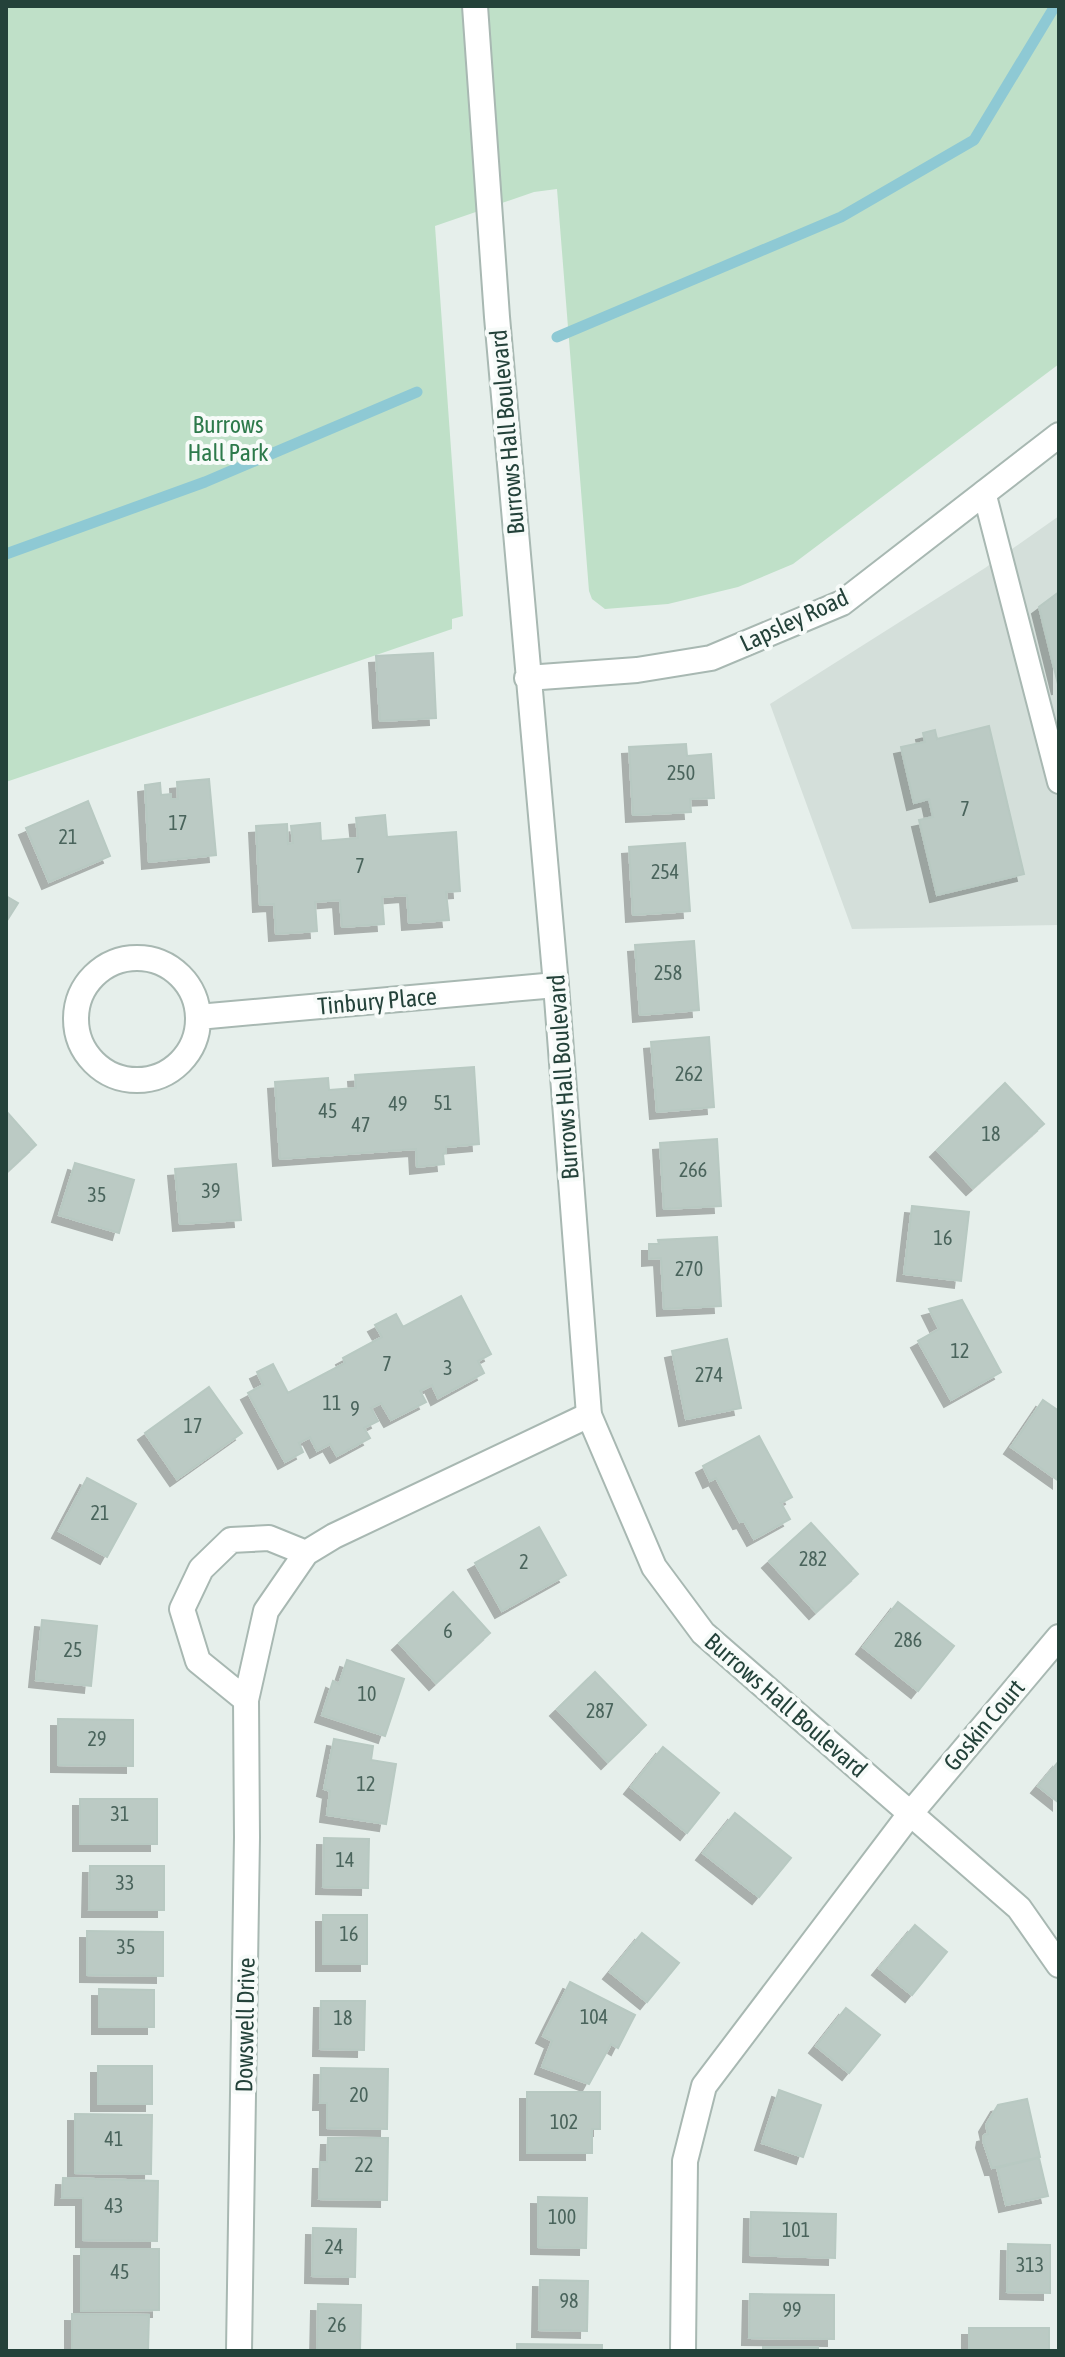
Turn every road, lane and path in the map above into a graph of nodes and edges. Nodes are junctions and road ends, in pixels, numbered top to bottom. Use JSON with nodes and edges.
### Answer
{"nodes":[{"id":1,"x":475,"y":6,"type":"edge"},
{"id":2,"x":1059,"y":435,"type":"edge"},
{"id":3,"x":984,"y":492,"type":"junction"},
{"id":4,"x":527,"y":678,"type":"junction"},
{"id":5,"x":1059,"y":782,"type":"edge"},
{"id":6,"x":556,"y":985,"type":"junction"},
{"id":7,"x":198,"y":1017,"type":"junction"},
{"id":8,"x":589,"y":1415,"type":"junction"},
{"id":9,"x":306,"y":1553,"type":"junction"},
{"id":10,"x":1059,"y":1637,"type":"edge"},
{"id":11,"x":246,"y":1700,"type":"junction"},
{"id":12,"x":910,"y":1814,"type":"junction"},
{"id":13,"x":1059,"y":1965,"type":"edge"},
{"id":14,"x":239,"y":2351,"type":"edge"},
{"id":15,"x":683,"y":2351,"type":"edge"}],
"edges":[{"from":1,"to":4,"type":"street","name":"Burrows Hall Boulevard"},
{"from":2,"to":3,"type":"street","name":"Lapsley Road"},
{"from":3,"to":4,"type":"street","name":"Lapsley Road"},
{"from":3,"to":5,"type":"lane"},
{"from":4,"to":6,"type":"street","name":"Burrows Hall Boulevard"},
{"from":6,"to":7,"type":"street","name":"Tinbury Place"},
{"from":6,"to":8,"type":"street","name":"Burrows Hall Boulevard"},
{"from":7,"to":7,"type":"street"},
{"from":8,"to":9,"type":"street","name":"Dowswell Drive"},
{"from":8,"to":12,"type":"street","name":"Burrows Hall Boulevard"},
{"from":9,"to":11,"type":"street","name":"Dowswell Drive"},
{"from":9,"to":11,"type":"street"},
{"from":10,"to":12,"type":"street","name":"Goskin Court"},
{"from":11,"to":14,"type":"street","name":"Dowswell Drive"},
{"from":12,"to":13,"type":"street","name":"Burrows Hall Boulevard"},
{"from":12,"to":15,"type":"street"}]}
